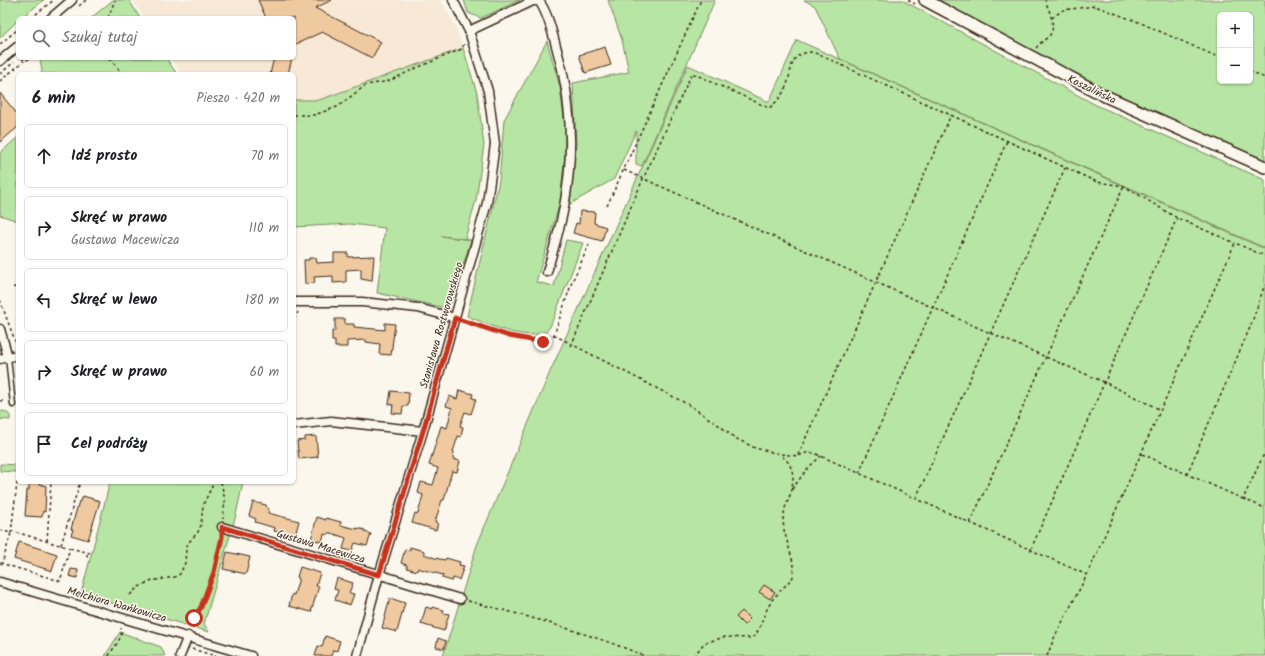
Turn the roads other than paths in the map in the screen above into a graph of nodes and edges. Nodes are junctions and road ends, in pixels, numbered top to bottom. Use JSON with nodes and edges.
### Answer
{"nodes":[{"id":1,"x":72,"y":0,"type":"edge"},
{"id":2,"x":453,"y":0,"type":"edge"},
{"id":3,"x":925,"y":0,"type":"edge"},
{"id":4,"x":53,"y":16,"type":"edge"},
{"id":5,"x":469,"y":31,"type":"junction"},
{"id":6,"x":16,"y":48,"type":"edge"},
{"id":7,"x":0,"y":61,"type":"edge"},
{"id":8,"x":1265,"y":167,"type":"edge"},
{"id":9,"x":547,"y":272,"type":"dead end"},
{"id":10,"x":296,"y":302,"type":"edge"},
{"id":11,"x":455,"y":318,"type":"junction"},
{"id":12,"x":0,"y":329,"type":"edge"},
{"id":13,"x":16,"y":355,"type":"edge"},
{"id":14,"x":4,"y":358,"type":"edge"},
{"id":15,"x":13,"y":405,"type":"dead end"},
{"id":16,"x":296,"y":425,"type":"edge"},
{"id":17,"x":423,"y":431,"type":"junction"},
{"id":18,"x":222,"y":527,"type":"road end"},
{"id":19,"x":379,"y":575,"type":"junction"},
{"id":20,"x":0,"y":582,"type":"edge"},
{"id":21,"x":460,"y":599,"type":"road end"},
{"id":22,"x":187,"y":636,"type":"junction"},
{"id":23,"x":180,"y":656,"type":"edge"},
{"id":24,"x":251,"y":656,"type":"edge"},
{"id":25,"x":357,"y":656,"type":"edge"}],
"edges":[{"from":1,"to":4,"type":"street"},
{"from":2,"to":5,"type":"street","name":"Stanisława Rostworowskiego"},
{"from":3,"to":8,"type":"street","name":"Koszalińska"},
{"from":5,"to":9,"type":"street"},
{"from":5,"to":11,"type":"street","name":"Stanisława Rostworowskiego"},
{"from":6,"to":7,"type":"street"},
{"from":10,"to":11,"type":"street"},
{"from":11,"to":17,"type":"street","name":"Stanisława Rostworowskiego"},
{"from":12,"to":14,"type":"street"},
{"from":13,"to":14,"type":"street"},
{"from":14,"to":15,"type":"lane"},
{"from":16,"to":17,"type":"street"},
{"from":17,"to":19,"type":"street","name":"Stanisława Rostworowskiego"},
{"from":18,"to":19,"type":"street","name":"Gustawa Macewicza"},
{"from":19,"to":21,"type":"street","name":"Gustawa Macewicza"},
{"from":19,"to":25,"type":"street","name":"Stanisława Rostworowskiego"},
{"from":20,"to":22,"type":"street","name":"Melchiora Wańkowicza"},
{"from":22,"to":23,"type":"street"},
{"from":22,"to":24,"type":"street","name":"Melchiora Wańkowicza"}]}
